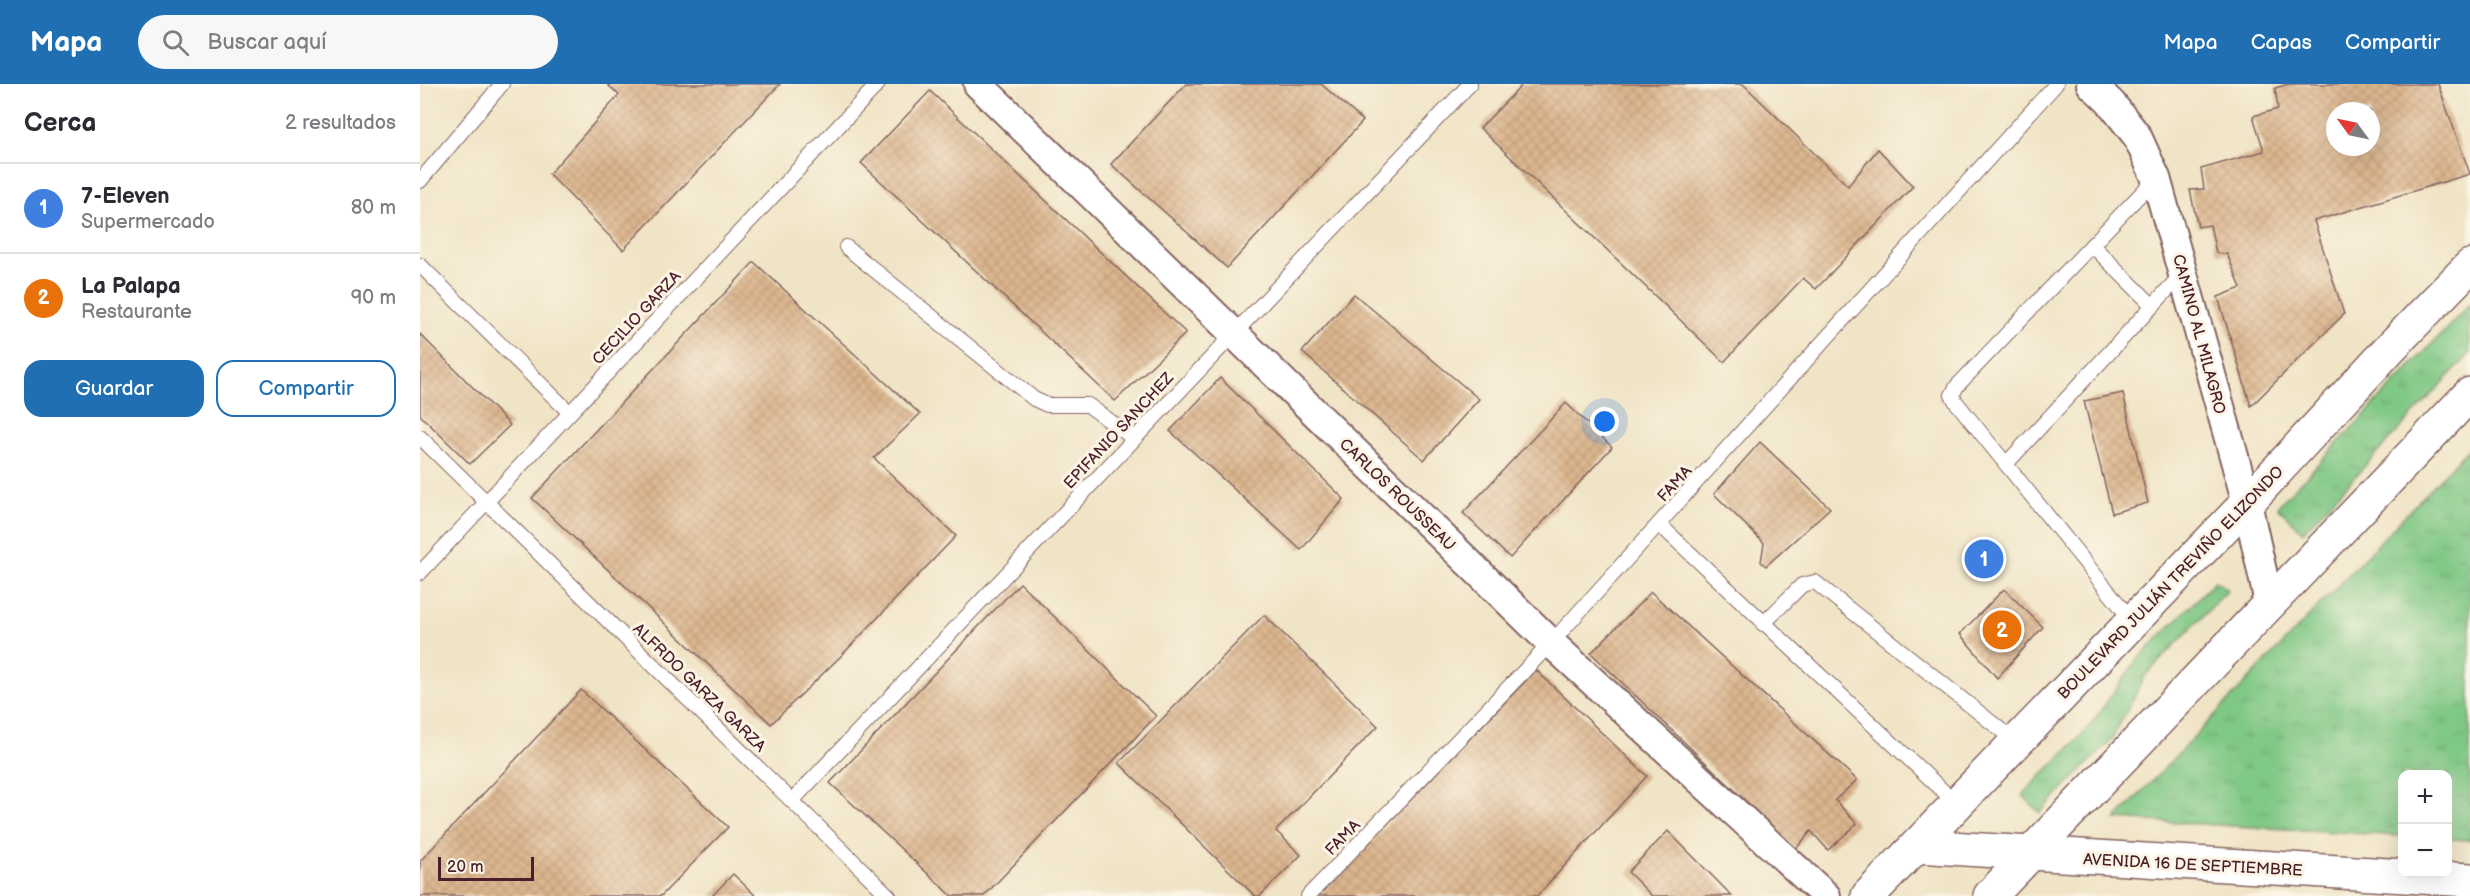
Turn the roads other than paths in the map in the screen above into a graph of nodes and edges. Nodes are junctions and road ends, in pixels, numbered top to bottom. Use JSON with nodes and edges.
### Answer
{"nodes":[{"id":1,"x":502,"y":84,"type":"edge"},
{"id":2,"x":878,"y":84,"type":"edge"},
{"id":3,"x":978,"y":84,"type":"edge"},
{"id":4,"x":1470,"y":84,"type":"edge"},
{"id":5,"x":2056,"y":84,"type":"edge"},
{"id":6,"x":2091,"y":84,"type":"edge"},
{"id":7,"x":2156,"y":178,"type":"junction"},
{"id":8,"x":420,"y":181,"type":"edge"},
{"id":9,"x":2092,"y":245,"type":"junction"},
{"id":10,"x":846,"y":247,"type":"dead end"},
{"id":11,"x":420,"y":265,"type":"edge"},
{"id":12,"x":2470,"y":266,"type":"edge"},
{"id":13,"x":2183,"y":273,"type":"junction"},
{"id":14,"x":2153,"y":306,"type":"junction"},
{"id":15,"x":1232,"y":333,"type":"junction"},
{"id":16,"x":2470,"y":394,"type":"edge"},
{"id":17,"x":569,"y":412,"type":"junction"},
{"id":18,"x":420,"y":437,"type":"edge"},
{"id":19,"x":1133,"y":438,"type":"junction"},
{"id":20,"x":2006,"y":465,"type":"junction"},
{"id":21,"x":486,"y":502,"type":"junction"},
{"id":22,"x":2247,"y":503,"type":"junction"},
{"id":23,"x":1659,"y":524,"type":"junction"},
{"id":24,"x":420,"y":573,"type":"edge"},
{"id":25,"x":2269,"y":603,"type":"junction"},
{"id":26,"x":2133,"y":622,"type":"junction"},
{"id":27,"x":1763,"y":624,"type":"junction"},
{"id":28,"x":1551,"y":643,"type":"junction"},
{"id":29,"x":2016,"y":742,"type":"junction"},
{"id":30,"x":792,"y":801,"type":"junction"},
{"id":31,"x":1957,"y":805,"type":"junction"},
{"id":32,"x":1917,"y":846,"type":"junction"},
{"id":33,"x":2030,"y":854,"type":"junction"},
{"id":34,"x":2470,"y":880,"type":"edge"},
{"id":35,"x":890,"y":896,"type":"edge"},
{"id":36,"x":1308,"y":896,"type":"edge"},
{"id":37,"x":1826,"y":896,"type":"edge"},
{"id":38,"x":1868,"y":896,"type":"edge"},
{"id":39,"x":1990,"y":896,"type":"edge"}],
"edges":[{"from":1,"to":8,"type":"lane"},
{"from":2,"to":17,"type":"lane","name":"CECILIO GARZA"},
{"from":3,"to":15,"type":"street","name":"CARLOS ROUSSEAU"},
{"from":4,"to":15,"type":"lane","name":"EPIFANIO SANCHEZ"},
{"from":5,"to":23,"type":"lane","name":"FAMA"},
{"from":6,"to":7,"type":"street","name":"CAMINO AL MILAGRO"},
{"from":7,"to":9,"type":"lane"},
{"from":7,"to":13,"type":"street","name":"CAMINO AL MILAGRO"},
{"from":9,"to":14,"type":"lane"},
{"from":9,"to":20,"type":"lane"},
{"from":10,"to":19,"type":"lane"},
{"from":11,"to":17,"type":"lane"},
{"from":12,"to":22,"type":"main road","name":"BOULEVARD JULIÁN TREVIÑO ELIZONDO"},
{"from":13,"to":14,"type":"lane"},
{"from":13,"to":22,"type":"street","name":"CAMINO AL MILAGRO"},
{"from":14,"to":20,"type":"lane"},
{"from":15,"to":19,"type":"lane","name":"EPIFANIO SANCHEZ"},
{"from":15,"to":28,"type":"street","name":"CARLOS ROUSSEAU"},
{"from":16,"to":25,"type":"main road"},
{"from":17,"to":21,"type":"lane","name":"CECILIO GARZA"},
{"from":18,"to":21,"type":"lane","name":"ALFRDO GARZA GARZA"},
{"from":19,"to":30,"type":"lane","name":"EPIFANIO SANCHEZ"},
{"from":20,"to":26,"type":"lane"},
{"from":21,"to":24,"type":"lane","name":"CECILIO GARZA"},
{"from":21,"to":30,"type":"lane","name":"ALFRDO GARZA GARZA"},
{"from":22,"to":25,"type":"street","name":"CAMINO AL MILAGRO"},
{"from":22,"to":26,"type":"main road","name":"BOULEVARD JULIÁN TREVIÑO ELIZONDO"},
{"from":23,"to":27,"type":"lane"},
{"from":23,"to":28,"type":"lane","name":"FAMA"},
{"from":25,"to":33,"type":"main road"},
{"from":26,"to":29,"type":"main road","name":"BOULEVARD JULIÁN TREVIÑO ELIZONDO"},
{"from":27,"to":29,"type":"lane"},
{"from":27,"to":31,"type":"lane"},
{"from":28,"to":36,"type":"lane","name":"FAMA"},
{"from":28,"to":37,"type":"street","name":"CARLOS ROUSSEAU"},
{"from":29,"to":31,"type":"main road","name":"BOULEVARD JULIÁN TREVIÑO ELIZONDO"},
{"from":30,"to":35,"type":"lane","name":"ALFRDO GARZA GARZA"},
{"from":31,"to":32,"type":"main road","name":"BOULEVARD JULIÁN TREVIÑO ELIZONDO"},
{"from":32,"to":33,"type":"main road","name":"AVENIDA 16 DE SEPTIEMBRE"},
{"from":32,"to":38,"type":"main road","name":"BOULEVARD JULIÁN TREVIÑO ELIZONDO"},
{"from":33,"to":34,"type":"main road","name":"AVENIDA 16 DE SEPTIEMBRE"},
{"from":33,"to":39,"type":"main road"}]}
